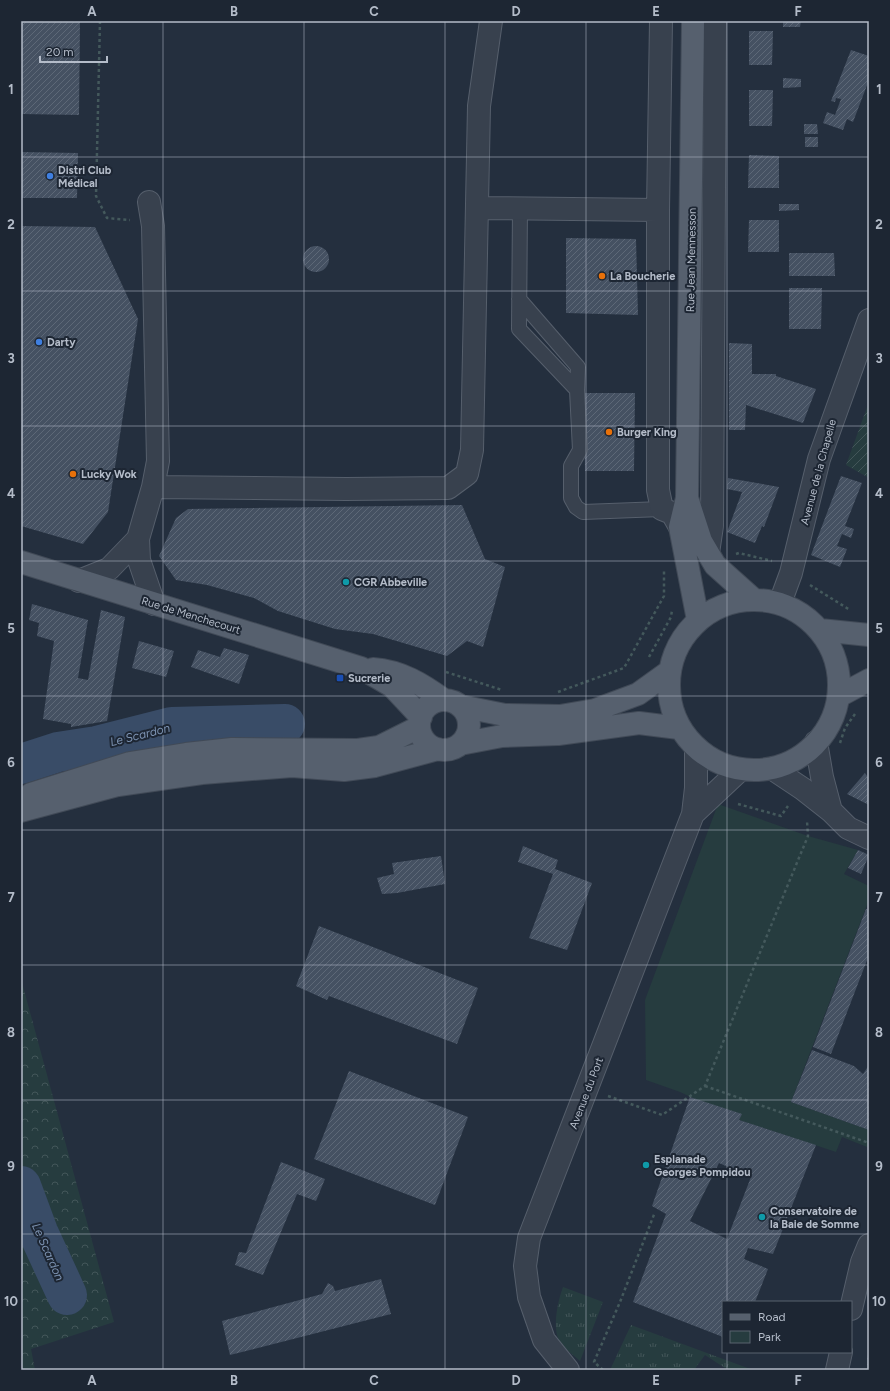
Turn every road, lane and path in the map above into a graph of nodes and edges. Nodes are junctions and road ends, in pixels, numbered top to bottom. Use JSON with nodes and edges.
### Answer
{"nodes":[{"id":1,"x":100,"y":21,"type":"edge"},
{"id":2,"x":491,"y":21,"type":"edge"},
{"id":3,"x":661,"y":21,"type":"edge"},
{"id":4,"x":693,"y":21,"type":"edge"},
{"id":5,"x":715,"y":21,"type":"edge"},
{"id":6,"x":149,"y":202,"type":"dead end"},
{"id":7,"x":477,"y":208,"type":"junction"},
{"id":8,"x":520,"y":208,"type":"junction"},
{"id":9,"x":658,"y":210,"type":"junction"},
{"id":10,"x":153,"y":242,"type":"junction"},
{"id":11,"x":519,"y":299,"type":"junction"},
{"id":12,"x":869,"y":320,"type":"edge"},
{"id":13,"x":577,"y":390,"type":"junction"},
{"id":14,"x":154,"y":487,"type":"junction"},
{"id":15,"x":687,"y":498,"type":"junction"},
{"id":16,"x":662,"y":509,"type":"junction"},
{"id":17,"x":680,"y":527,"type":"junction"},
{"id":18,"x":138,"y":539,"type":"junction"},
{"id":19,"x":711,"y":559,"type":"junction"},
{"id":20,"x":21,"y":562,"type":"edge"},
{"id":21,"x":664,"y":564,"type":"dead end"},
{"id":22,"x":791,"y":573,"type":"junction"},
{"id":23,"x":79,"y":581,"type":"junction"},
{"id":24,"x":753,"y":599,"type":"junction"},
{"id":25,"x":780,"y":603,"type":"junction"},
{"id":26,"x":154,"y":604,"type":"junction"},
{"id":27,"x":672,"y":609,"type":"dead end"},
{"id":28,"x":698,"y":620,"type":"junction"},
{"id":29,"x":820,"y":630,"type":"junction"},
{"id":30,"x":867,"y":635,"type":"edge"},
{"id":31,"x":646,"y":661,"type":"dead end"},
{"id":32,"x":361,"y":668,"type":"junction"},
{"id":33,"x":670,"y":671,"type":"junction"},
{"id":34,"x":445,"y":672,"type":"dead end"},
{"id":35,"x":869,"y":680,"type":"edge"},
{"id":36,"x":505,"y":691,"type":"dead end"},
{"id":37,"x":558,"y":692,"type":"dead end"},
{"id":38,"x":839,"y":696,"type":"junction"},
{"id":39,"x":452,"y":703,"type":"junction"},
{"id":40,"x":859,"y":708,"type":"dead end"},
{"id":41,"x":420,"y":722,"type":"junction"},
{"id":42,"x":679,"y":728,"type":"junction"},
{"id":43,"x":816,"y":742,"type":"junction"},
{"id":44,"x":460,"y":744,"type":"junction"},
{"id":45,"x":838,"y":748,"type":"dead end"},
{"id":46,"x":696,"y":749,"type":"junction"},
{"id":47,"x":438,"y":750,"type":"junction"},
{"id":48,"x":773,"y":769,"type":"junction"},
{"id":49,"x":740,"y":770,"type":"junction"},
{"id":50,"x":803,"y":789,"type":"junction"},
{"id":51,"x":718,"y":790,"type":"junction"},
{"id":52,"x":21,"y":798,"type":"edge"},
{"id":53,"x":831,"y":810,"type":"junction"},
{"id":54,"x":21,"y":811,"type":"edge"},
{"id":55,"x":693,"y":814,"type":"junction"},
{"id":56,"x":869,"y":838,"type":"edge"},
{"id":57,"x":705,"y":1086,"type":"junction"},
{"id":58,"x":588,"y":1089,"type":"junction"},
{"id":59,"x":869,"y":1143,"type":"edge"},
{"id":60,"x":655,"y":1212,"type":"dead end"},
{"id":61,"x":869,"y":1245,"type":"edge"},
{"id":62,"x":852,"y":1305,"type":"edge"},
{"id":63,"x":841,"y":1353,"type":"edge"},
{"id":64,"x":568,"y":1370,"type":"edge"},
{"id":65,"x":603,"y":1370,"type":"edge"},
{"id":66,"x":837,"y":1370,"type":"edge"}],
"edges":[{"from":1,"to":10,"type":"path"},
{"from":2,"to":7,"type":"street"},
{"from":3,"to":9,"type":"street"},
{"from":4,"to":15,"type":"main road","name":"Rue Jean Mennesson"},
{"from":5,"to":19,"type":"street"},
{"from":6,"to":10,"type":"street"},
{"from":7,"to":8,"type":"street"},
{"from":7,"to":14,"type":"street"},
{"from":8,"to":9,"type":"street"},
{"from":8,"to":11,"type":"lane"},
{"from":9,"to":16,"type":"street"},
{"from":10,"to":14,"type":"street"},
{"from":11,"to":13,"type":"lane"},
{"from":11,"to":13,"type":"lane"},
{"from":12,"to":22,"type":"street","name":"Avenue de la Chapelle"},
{"from":13,"to":16,"type":"lane"},
{"from":14,"to":18,"type":"street"},
{"from":15,"to":17,"type":"main road","name":"Rue Jean Mennesson"},
{"from":15,"to":19,"type":"main road","name":"Rue Jean Mennesson"},
{"from":16,"to":17,"type":"street"},
{"from":17,"to":28,"type":"main road","name":"Rue Jean Mennesson"},
{"from":18,"to":23,"type":"street"},
{"from":18,"to":26,"type":"street"},
{"from":19,"to":22,"type":"path"},
{"from":19,"to":24,"type":"main road","name":"Rue Jean Mennesson"},
{"from":20,"to":23,"type":"main road","name":"Rue de Menchecourt"},
{"from":21,"to":37,"type":"path"},
{"from":22,"to":25,"type":"street","name":"Avenue de la Chapelle"},
{"from":22,"to":30,"type":"path"},
{"from":23,"to":26,"type":"main road","name":"Rue de Menchecourt"},
{"from":24,"to":25,"type":"main road"},
{"from":24,"to":28,"type":"main road"},
{"from":25,"to":29,"type":"main road"},
{"from":26,"to":32,"type":"main road","name":"Rue de Menchecourt"},
{"from":27,"to":31,"type":"path"},
{"from":28,"to":33,"type":"main road"},
{"from":29,"to":30,"type":"main road"},
{"from":29,"to":38,"type":"main road"},
{"from":32,"to":39,"type":"main road","name":"Rue de Menchecourt"},
{"from":32,"to":41,"type":"main road","name":"Rue de Menchecourt"},
{"from":33,"to":39,"type":"main road"},
{"from":33,"to":42,"type":"main road"},
{"from":34,"to":36,"type":"path"},
{"from":35,"to":38,"type":"main road"},
{"from":38,"to":43,"type":"main road"},
{"from":39,"to":41,"type":"main road"},
{"from":39,"to":44,"type":"main road"},
{"from":40,"to":45,"type":"path"},
{"from":41,"to":47,"type":"main road"},
{"from":41,"to":52,"type":"main road"},
{"from":42,"to":44,"type":"main road"},
{"from":42,"to":46,"type":"main road"},
{"from":43,"to":48,"type":"main road"},
{"from":43,"to":53,"type":"street"},
{"from":44,"to":47,"type":"main road"},
{"from":46,"to":49,"type":"main road"},
{"from":46,"to":55,"type":"street","name":"Avenue du Port"},
{"from":47,"to":54,"type":"main road"},
{"from":48,"to":49,"type":"main road"},
{"from":48,"to":50,"type":"street"},
{"from":49,"to":51,"type":"street","name":"Avenue du Port"},
{"from":50,"to":51,"type":"path"},
{"from":50,"to":53,"type":"street"},
{"from":50,"to":57,"type":"path"},
{"from":51,"to":55,"type":"street","name":"Avenue du Port"},
{"from":53,"to":56,"type":"street"},
{"from":55,"to":58,"type":"street","name":"Avenue du Port"},
{"from":57,"to":58,"type":"path"},
{"from":57,"to":59,"type":"path"},
{"from":58,"to":64,"type":"street","name":"Avenue du Port"},
{"from":60,"to":65,"type":"path"},
{"from":61,"to":62,"type":"street"},
{"from":63,"to":66,"type":"street"}]}
